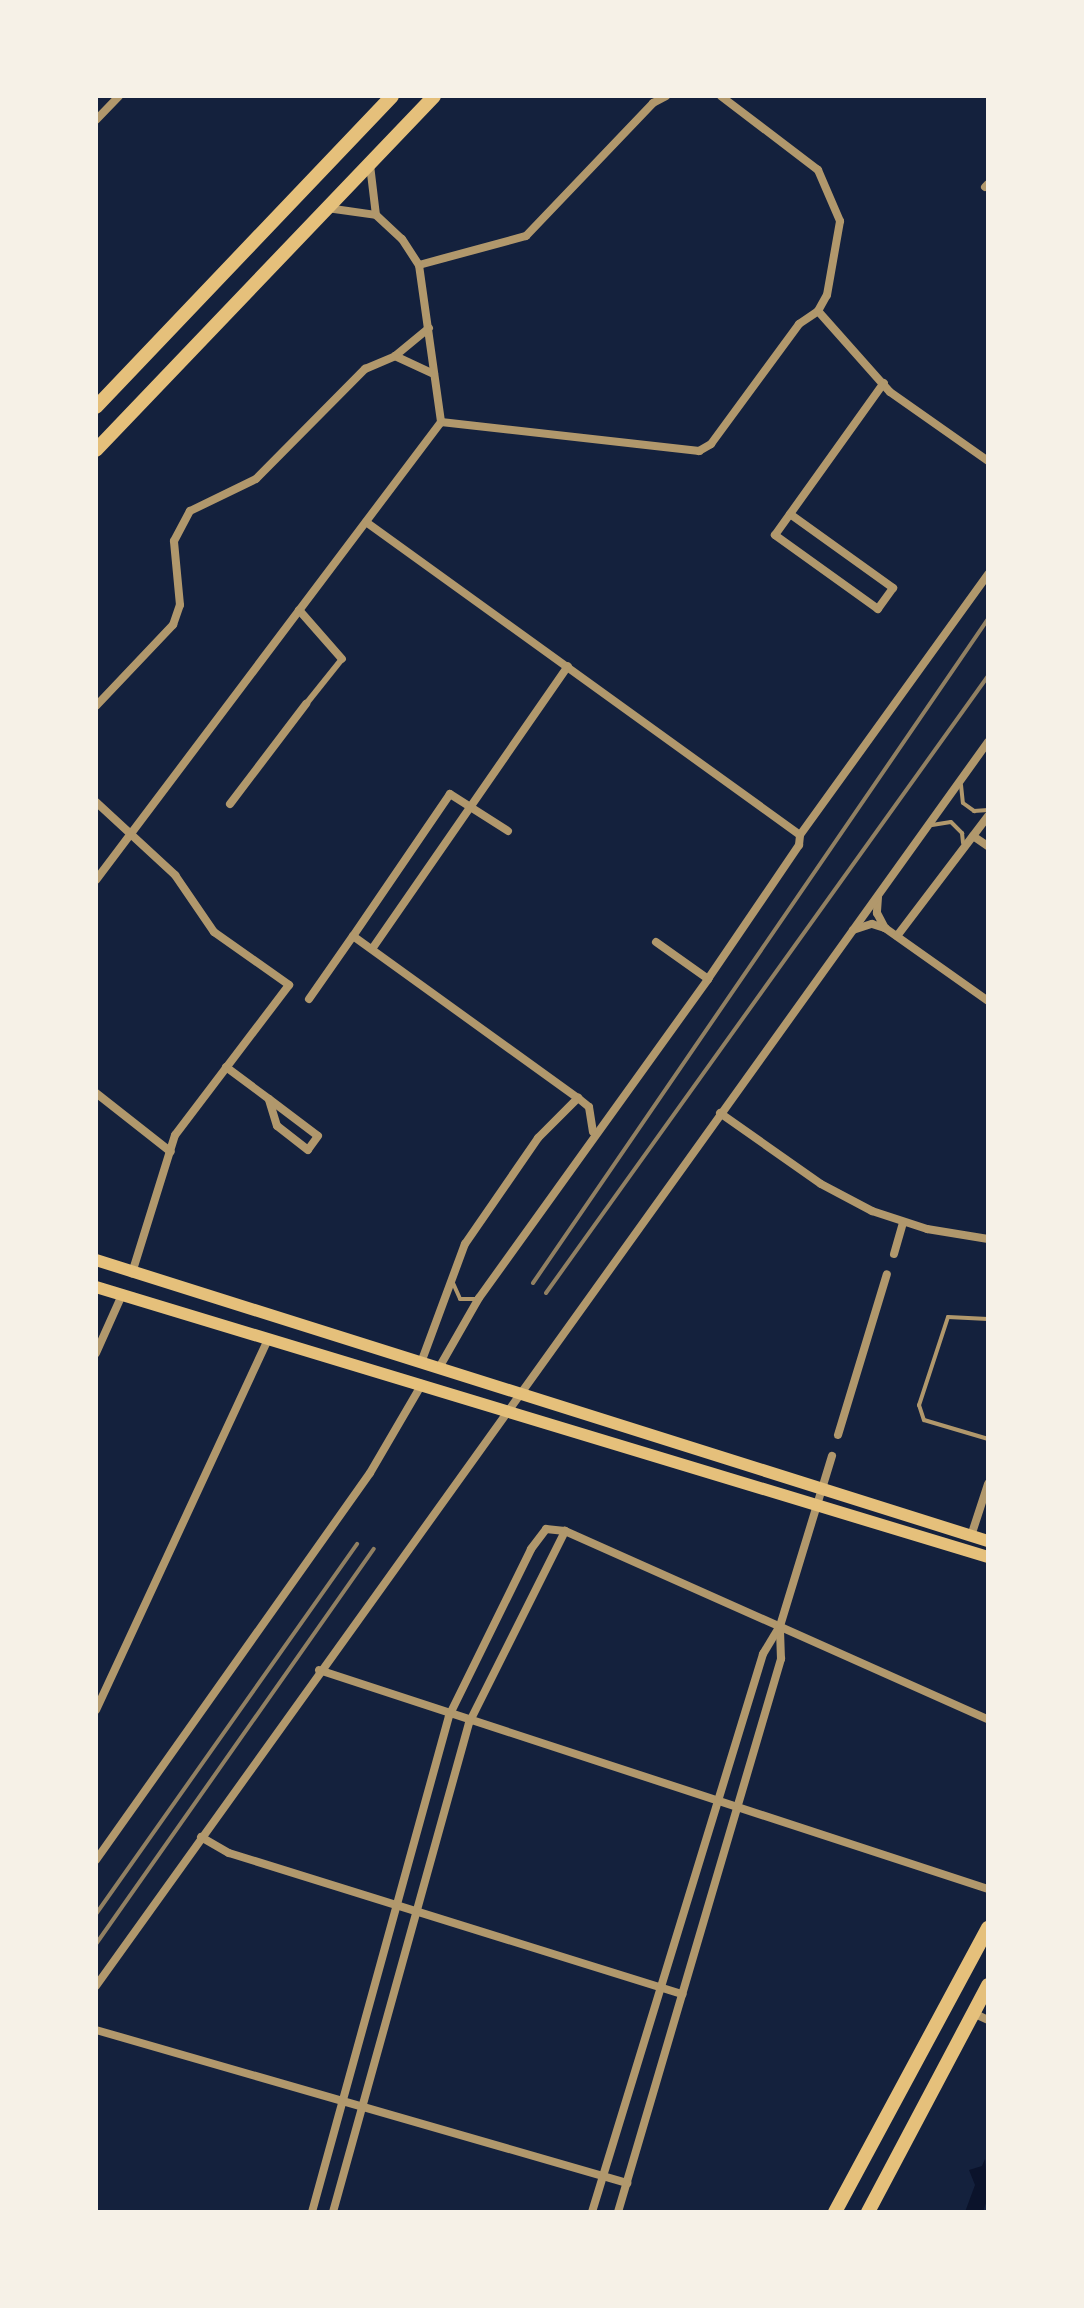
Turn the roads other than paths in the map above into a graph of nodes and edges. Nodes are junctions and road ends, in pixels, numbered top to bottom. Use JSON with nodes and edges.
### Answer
{"nodes":[{"id":1,"x":119,"y":96,"type":"edge"},
{"id":2,"x":392,"y":96,"type":"edge"},
{"id":3,"x":434,"y":96,"type":"edge"},
{"id":4,"x":666,"y":96,"type":"edge"},
{"id":5,"x":721,"y":96,"type":"edge"},
{"id":6,"x":96,"y":120,"type":"edge"},
{"id":7,"x":370,"y":163,"type":"junction"},
{"id":8,"x":327,"y":208,"type":"junction"},
{"id":9,"x":376,"y":215,"type":"junction"},
{"id":10,"x":419,"y":265,"type":"junction"},
{"id":11,"x":818,"y":311,"type":"junction"},
{"id":12,"x":429,"y":328,"type":"junction"},
{"id":13,"x":395,"y":356,"type":"junction"},
{"id":14,"x":434,"y":374,"type":"junction"},
{"id":15,"x":884,"y":383,"type":"junction"},
{"id":16,"x":96,"y":407,"type":"edge"},
{"id":17,"x":441,"y":422,"type":"junction"},
{"id":18,"x":96,"y":450,"type":"edge"},
{"id":19,"x":988,"y":461,"type":"edge"},
{"id":20,"x":790,"y":514,"type":"junction"},
{"id":21,"x":366,"y":522,"type":"junction"},
{"id":22,"x":988,"y":574,"type":"edge"},
{"id":23,"x":299,"y":610,"type":"junction"},
{"id":24,"x":342,"y":659,"type":"joint"},
{"id":25,"x":568,"y":666,"type":"junction"},
{"id":26,"x":306,"y":704,"type":"joint"},
{"id":27,"x":96,"y":706,"type":"edge"},
{"id":28,"x":988,"y":742,"type":"edge"},
{"id":29,"x":962,"y":779,"type":"junction"},
{"id":30,"x":96,"y":802,"type":"edge"},
{"id":31,"x":230,"y":804,"type":"dead end"},
{"id":32,"x":468,"y":807,"type":"junction"},
{"id":33,"x":988,"y":813,"type":"edge"},
{"id":34,"x":928,"y":827,"type":"junction"},
{"id":35,"x":508,"y":831,"type":"dead end"},
{"id":36,"x":800,"y":835,"type":"junction"},
{"id":37,"x":129,"y":836,"type":"junction"},
{"id":38,"x":973,"y":836,"type":"junction"},
{"id":39,"x":988,"y":846,"type":"edge"},
{"id":40,"x":959,"y":848,"type":"junction"},
{"id":41,"x":96,"y":880,"type":"edge"},
{"id":42,"x":880,"y":893,"type":"junction"},
{"id":43,"x":885,"y":928,"type":"junction"},
{"id":44,"x":848,"y":933,"type":"junction"},
{"id":45,"x":353,"y":936,"type":"junction"},
{"id":46,"x":897,"y":936,"type":"junction"},
{"id":47,"x":656,"y":942,"type":"dead end"},
{"id":48,"x":372,"y":949,"type":"junction"},
{"id":49,"x":708,"y":979,"type":"junction"},
{"id":50,"x":309,"y":999,"type":"dead end"},
{"id":51,"x":988,"y":1001,"type":"edge"},
{"id":52,"x":226,"y":1067,"type":"junction"},
{"id":53,"x":96,"y":1093,"type":"edge"},
{"id":54,"x":578,"y":1098,"type":"junction"},
{"id":55,"x":269,"y":1099,"type":"junction"},
{"id":56,"x":620,"y":1099,"type":"junction"},
{"id":57,"x":589,"y":1107,"type":"junction"},
{"id":58,"x":720,"y":1113,"type":"junction"},
{"id":59,"x":590,"y":1139,"type":"junction"},
{"id":60,"x":171,"y":1152,"type":"junction"},
{"id":61,"x":903,"y":1222,"type":"junction"},
{"id":62,"x":988,"y":1239,"type":"edge"},
{"id":63,"x":894,"y":1254,"type":"dead end"},
{"id":64,"x":96,"y":1260,"type":"edge"},
{"id":65,"x":135,"y":1274,"type":"junction"},
{"id":66,"x":887,"y":1274,"type":"dead end"},
{"id":67,"x":451,"y":1277,"type":"junction"},
{"id":68,"x":96,"y":1287,"type":"edge"},
{"id":69,"x":122,"y":1297,"type":"junction"},
{"id":70,"x":479,"y":1298,"type":"junction"},
{"id":71,"x":988,"y":1319,"type":"edge"},
{"id":72,"x":268,"y":1340,"type":"junction"},
{"id":73,"x":96,"y":1353,"type":"edge"},
{"id":74,"x":422,"y":1360,"type":"junction"},
{"id":75,"x":440,"y":1366,"type":"junction"},
{"id":76,"x":423,"y":1384,"type":"junction"},
{"id":77,"x":523,"y":1394,"type":"junction"},
{"id":78,"x":509,"y":1412,"type":"junction"},
{"id":79,"x":838,"y":1435,"type":"dead end"},
{"id":80,"x":988,"y":1439,"type":"edge"},
{"id":81,"x":832,"y":1456,"type":"dead end"},
{"id":82,"x":988,"y":1484,"type":"edge"},
{"id":83,"x":821,"y":1490,"type":"junction"},
{"id":84,"x":816,"y":1506,"type":"junction"},
{"id":85,"x":565,"y":1531,"type":"junction"},
{"id":86,"x":971,"y":1536,"type":"junction"},
{"id":87,"x":988,"y":1541,"type":"edge"},
{"id":88,"x":988,"y":1557,"type":"edge"},
{"id":89,"x":780,"y":1626,"type":"junction"},
{"id":90,"x":319,"y":1670,"type":"junction"},
{"id":91,"x":96,"y":1710,"type":"edge"},
{"id":92,"x":449,"y":1716,"type":"junction"},
{"id":93,"x":988,"y":1719,"type":"edge"},
{"id":94,"x":469,"y":1723,"type":"junction"},
{"id":95,"x":716,"y":1802,"type":"junction"},
{"id":96,"x":736,"y":1808,"type":"junction"},
{"id":97,"x":201,"y":1837,"type":"junction"},
{"id":98,"x":96,"y":1860,"type":"edge"},
{"id":99,"x":988,"y":1889,"type":"edge"},
{"id":100,"x":397,"y":1905,"type":"junction"},
{"id":101,"x":416,"y":1911,"type":"junction"},
{"id":102,"x":988,"y":1928,"type":"edge"},
{"id":103,"x":988,"y":1985,"type":"edge"},
{"id":104,"x":96,"y":1986,"type":"edge"},
{"id":105,"x":661,"y":1987,"type":"junction"},
{"id":106,"x":683,"y":1994,"type":"junction"},
{"id":107,"x":973,"y":2013,"type":"junction"},
{"id":108,"x":988,"y":2020,"type":"edge"},
{"id":109,"x":96,"y":2030,"type":"edge"},
{"id":110,"x":342,"y":2098,"type":"junction"},
{"id":111,"x":364,"y":2104,"type":"junction"},
{"id":112,"x":869,"y":2151,"type":"junction"},
{"id":113,"x":603,"y":2175,"type":"junction"},
{"id":114,"x":885,"y":2178,"type":"junction"},
{"id":115,"x":627,"y":2183,"type":"junction"},
{"id":116,"x":312,"y":2212,"type":"edge"},
{"id":117,"x":333,"y":2212,"type":"edge"},
{"id":118,"x":592,"y":2212,"type":"edge"},
{"id":119,"x":618,"y":2212,"type":"edge"},
{"id":120,"x":835,"y":2212,"type":"edge"},
{"id":121,"x":868,"y":2212,"type":"edge"}],
"edges":[{"from":1,"to":6,"type":"street"},
{"from":2,"to":16,"type":"main road"},
{"from":3,"to":7,"type":"main road"},
{"from":4,"to":10,"type":"street"},
{"from":5,"to":11,"type":"street"},
{"from":7,"to":8,"type":"main road"},
{"from":7,"to":9,"type":"street"},
{"from":8,"to":9,"type":"street"},
{"from":8,"to":18,"type":"main road"},
{"from":9,"to":10,"type":"street"},
{"from":10,"to":12,"type":"street"},
{"from":11,"to":15,"type":"street"},
{"from":11,"to":17,"type":"street"},
{"from":12,"to":13,"type":"street"},
{"from":12,"to":14,"type":"street"},
{"from":13,"to":14,"type":"street"},
{"from":13,"to":27,"type":"street"},
{"from":14,"to":17,"type":"street"},
{"from":15,"to":19,"type":"street"},
{"from":15,"to":20,"type":"street"},
{"from":17,"to":21,"type":"street"},
{"from":20,"to":20,"type":"street"},
{"from":21,"to":23,"type":"street"},
{"from":21,"to":25,"type":"street"},
{"from":22,"to":36,"type":"street"},
{"from":23,"to":24,"type":"street"},
{"from":23,"to":37,"type":"street"},
{"from":24,"to":26,"type":"street"},
{"from":25,"to":32,"type":"street"},
{"from":25,"to":36,"type":"street"},
{"from":26,"to":31,"type":"street"},
{"from":28,"to":29,"type":"street"},
{"from":29,"to":33,"type":"lane"},
{"from":29,"to":34,"type":"street"},
{"from":30,"to":37,"type":"street"},
{"from":32,"to":35,"type":"street"},
{"from":32,"to":45,"type":"street"},
{"from":32,"to":48,"type":"street"},
{"from":33,"to":38,"type":"street"},
{"from":34,"to":40,"type":"lane"},
{"from":34,"to":42,"type":"street"},
{"from":36,"to":49,"type":"street"},
{"from":37,"to":41,"type":"street"},
{"from":37,"to":52,"type":"street"},
{"from":38,"to":39,"type":"street"},
{"from":38,"to":40,"type":"street"},
{"from":40,"to":46,"type":"street"},
{"from":42,"to":43,"type":"street"},
{"from":42,"to":44,"type":"street"},
{"from":43,"to":44,"type":"street"},
{"from":43,"to":46,"type":"street"},
{"from":44,"to":58,"type":"street"},
{"from":45,"to":48,"type":"street"},
{"from":45,"to":50,"type":"street"},
{"from":46,"to":51,"type":"street"},
{"from":47,"to":49,"type":"street"},
{"from":48,"to":54,"type":"street"},
{"from":49,"to":56,"type":"street"},
{"from":52,"to":55,"type":"street"},
{"from":52,"to":60,"type":"street"},
{"from":53,"to":60,"type":"street"},
{"from":54,"to":57,"type":"street"},
{"from":54,"to":67,"type":"street"},
{"from":55,"to":55,"type":"street"},
{"from":56,"to":57,"type":"street"},
{"from":56,"to":59,"type":"street"},
{"from":57,"to":59,"type":"street"},
{"from":58,"to":61,"type":"street"},
{"from":58,"to":77,"type":"street"},
{"from":59,"to":70,"type":"street"},
{"from":60,"to":65,"type":"street"},
{"from":61,"to":62,"type":"street"},
{"from":61,"to":63,"type":"street"},
{"from":64,"to":65,"type":"main road"},
{"from":65,"to":69,"type":"main road"},
{"from":65,"to":74,"type":"main road"},
{"from":66,"to":79,"type":"street"},
{"from":67,"to":70,"type":"lane"},
{"from":67,"to":74,"type":"street"},
{"from":68,"to":69,"type":"main road"},
{"from":69,"to":72,"type":"main road"},
{"from":69,"to":73,"type":"street"},
{"from":70,"to":75,"type":"street"},
{"from":71,"to":80,"type":"lane"},
{"from":72,"to":76,"type":"main road"},
{"from":72,"to":91,"type":"street"},
{"from":74,"to":75,"type":"main road"},
{"from":74,"to":76,"type":"main road"},
{"from":75,"to":76,"type":"main road"},
{"from":75,"to":77,"type":"main road"},
{"from":76,"to":78,"type":"main road"},
{"from":76,"to":98,"type":"street"},
{"from":77,"to":78,"type":"street"},
{"from":77,"to":83,"type":"main road"},
{"from":78,"to":84,"type":"main road"},
{"from":78,"to":90,"type":"street"},
{"from":81,"to":83,"type":"street"},
{"from":82,"to":86,"type":"street"},
{"from":83,"to":84,"type":"street"},
{"from":83,"to":86,"type":"main road"},
{"from":84,"to":88,"type":"main road"},
{"from":84,"to":89,"type":"street"},
{"from":85,"to":89,"type":"street"},
{"from":85,"to":92,"type":"street"},
{"from":85,"to":94,"type":"street"},
{"from":86,"to":87,"type":"main road"},
{"from":89,"to":93,"type":"street"},
{"from":89,"to":95,"type":"street"},
{"from":89,"to":96,"type":"street"},
{"from":90,"to":92,"type":"street"},
{"from":90,"to":97,"type":"street"},
{"from":92,"to":94,"type":"street"},
{"from":92,"to":100,"type":"street"},
{"from":94,"to":95,"type":"street"},
{"from":94,"to":101,"type":"street"},
{"from":95,"to":96,"type":"street"},
{"from":95,"to":105,"type":"street"},
{"from":96,"to":99,"type":"street"},
{"from":96,"to":106,"type":"street"},
{"from":97,"to":100,"type":"street"},
{"from":97,"to":104,"type":"street"},
{"from":100,"to":101,"type":"street"},
{"from":100,"to":110,"type":"street"},
{"from":101,"to":105,"type":"street"},
{"from":101,"to":111,"type":"street"},
{"from":102,"to":112,"type":"main road"},
{"from":103,"to":107,"type":"main road"},
{"from":105,"to":106,"type":"street"},
{"from":105,"to":113,"type":"street"},
{"from":106,"to":115,"type":"street"},
{"from":107,"to":108,"type":"street"},
{"from":107,"to":114,"type":"main road"},
{"from":109,"to":110,"type":"street"},
{"from":110,"to":111,"type":"street"},
{"from":110,"to":116,"type":"street"},
{"from":111,"to":113,"type":"street"},
{"from":111,"to":117,"type":"street"},
{"from":112,"to":114,"type":"main road"},
{"from":112,"to":120,"type":"main road"},
{"from":113,"to":115,"type":"street"},
{"from":113,"to":118,"type":"street"},
{"from":114,"to":121,"type":"main road"},
{"from":115,"to":119,"type":"street"}]}
